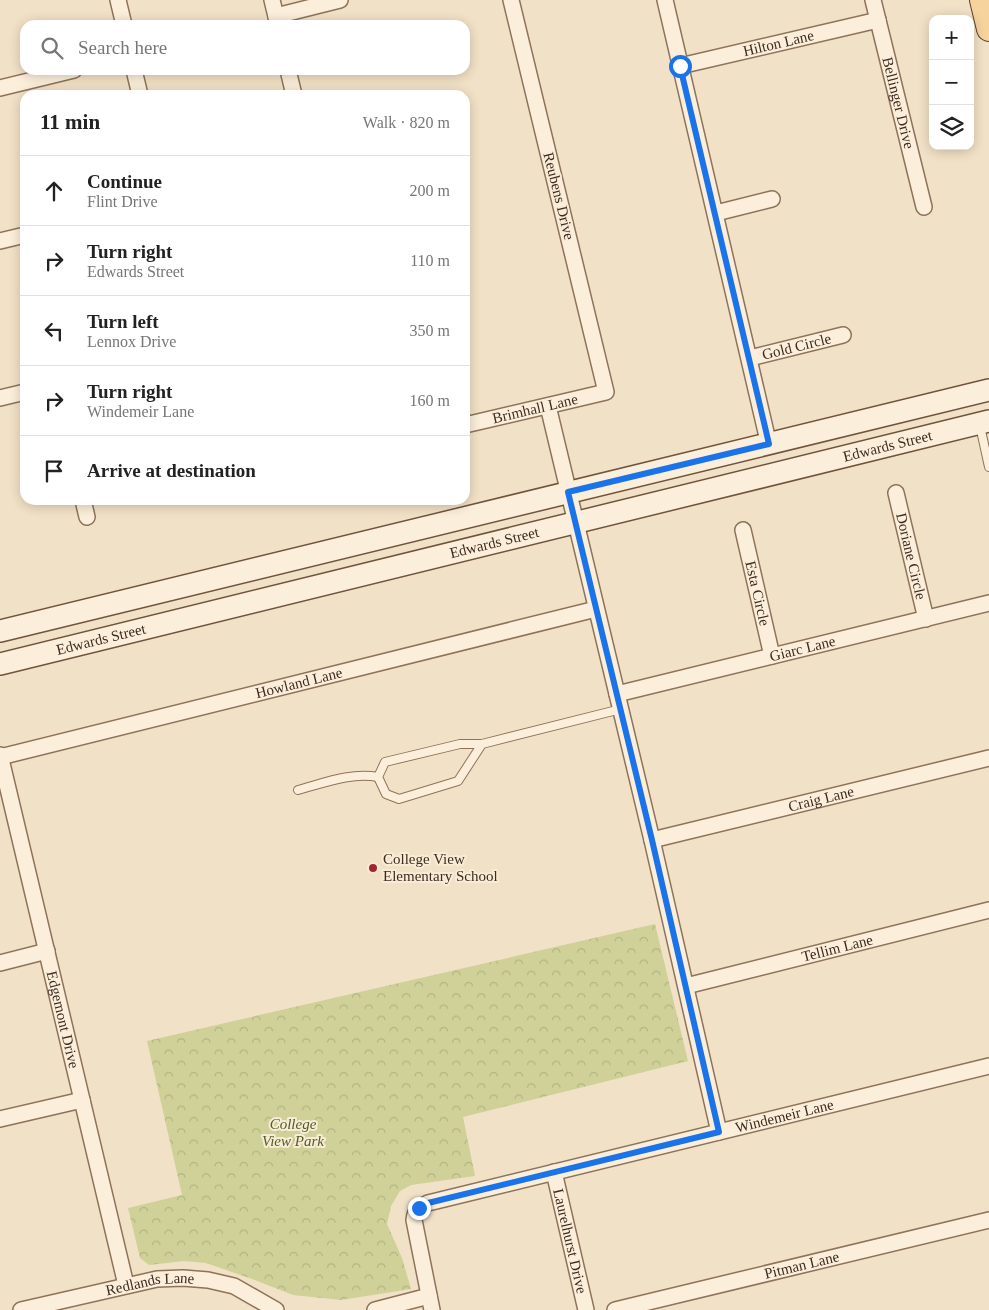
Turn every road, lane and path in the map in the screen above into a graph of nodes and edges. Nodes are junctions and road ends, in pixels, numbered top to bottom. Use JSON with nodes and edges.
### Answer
{"nodes":[{"id":1,"x":118,"y":0,"type":"edge"},
{"id":2,"x":272,"y":0,"type":"edge"},
{"id":3,"x":340,"y":0,"type":"edge"},
{"id":4,"x":512,"y":0,"type":"edge"},
{"id":5,"x":665,"y":0,"type":"edge"},
{"id":6,"x":873,"y":0,"type":"edge"},
{"id":7,"x":982,"y":0,"type":"edge"},
{"id":8,"x":123,"y":20,"type":"edge"},
{"id":9,"x":277,"y":20,"type":"edge"},
{"id":10,"x":280,"y":20,"type":"edge"},
{"id":11,"x":878,"y":20,"type":"junction"},
{"id":12,"x":989,"y":29,"type":"edge"},
{"id":13,"x":680,"y":66,"type":"junction"},
{"id":14,"x":53,"y":75,"type":"edge"},
{"id":15,"x":135,"y":75,"type":"edge"},
{"id":16,"x":289,"y":75,"type":"edge"},
{"id":17,"x":0,"y":88,"type":"edge"},
{"id":18,"x":139,"y":90,"type":"edge"},
{"id":19,"x":293,"y":90,"type":"edge"},
{"id":20,"x":772,"y":199,"type":"dead end"},
{"id":21,"x":924,"y":207,"type":"dead end"},
{"id":22,"x":716,"y":213,"type":"junction"},
{"id":23,"x":20,"y":236,"type":"edge"},
{"id":24,"x":0,"y":241,"type":"edge"},
{"id":25,"x":843,"y":335,"type":"dead end"},
{"id":26,"x":750,"y":358,"type":"junction"},
{"id":27,"x":989,"y":390,"type":"edge"},
{"id":28,"x":606,"y":392,"type":"joint"},
{"id":29,"x":20,"y":393,"type":"edge"},
{"id":30,"x":0,"y":398,"type":"edge"},
{"id":31,"x":548,"y":406,"type":"junction"},
{"id":32,"x":984,"y":423,"type":"edge"},
{"id":33,"x":470,"y":425,"type":"edge"},
{"id":34,"x":769,"y":444,"type":"junction"},
{"id":35,"x":989,"y":462,"type":"edge"},
{"id":36,"x":568,"y":492,"type":"junction"},
{"id":37,"x":896,"y":493,"type":"dead end"},
{"id":38,"x":84,"y":505,"type":"edge"},
{"id":39,"x":87,"y":517,"type":"dead end"},
{"id":40,"x":576,"y":523,"type":"junction"},
{"id":41,"x":743,"y":530,"type":"dead end"},
{"id":42,"x":989,"y":603,"type":"edge"},
{"id":43,"x":596,"y":609,"type":"junction"},
{"id":44,"x":926,"y":618,"type":"junction"},
{"id":45,"x":0,"y":631,"type":"edge"},
{"id":46,"x":772,"y":656,"type":"junction"},
{"id":47,"x":0,"y":664,"type":"edge"},
{"id":48,"x":619,"y":701,"type":"junction"},
{"id":49,"x":482,"y":744,"type":"junction"},
{"id":50,"x":0,"y":756,"type":"edge"},
{"id":51,"x":989,"y":758,"type":"edge"},
{"id":52,"x":378,"y":778,"type":"junction"},
{"id":53,"x":298,"y":790,"type":"dead end"},
{"id":54,"x":652,"y":840,"type":"junction"},
{"id":55,"x":989,"y":910,"type":"edge"},
{"id":56,"x":47,"y":951,"type":"junction"},
{"id":57,"x":0,"y":963,"type":"edge"},
{"id":58,"x":686,"y":986,"type":"junction"},
{"id":59,"x":989,"y":1066,"type":"edge"},
{"id":60,"x":82,"y":1100,"type":"junction"},
{"id":61,"x":0,"y":1119,"type":"edge"},
{"id":62,"x":719,"y":1132,"type":"junction"},
{"id":63,"x":554,"y":1172,"type":"junction"},
{"id":64,"x":989,"y":1220,"type":"edge"},
{"id":65,"x":126,"y":1286,"type":"junction"},
{"id":66,"x":431,"y":1303,"type":"edge"},
{"id":67,"x":21,"y":1310,"type":"edge"},
{"id":68,"x":276,"y":1310,"type":"edge"},
{"id":69,"x":375,"y":1310,"type":"edge"},
{"id":70,"x":586,"y":1310,"type":"edge"},
{"id":71,"x":616,"y":1310,"type":"edge"}],
"edges":[{"from":1,"to":8,"type":"street"},
{"from":2,"to":9,"type":"street"},
{"from":3,"to":10,"type":"street"},
{"from":4,"to":28,"type":"street","name":"Reubens Drive"},
{"from":5,"to":13,"type":"street"},
{"from":6,"to":11,"type":"street","name":"Bellinger Drive"},
{"from":7,"to":12,"type":"main road"},
{"from":11,"to":13,"type":"street","name":"Hilton Lane"},
{"from":11,"to":21,"type":"street","name":"Bellinger Drive"},
{"from":13,"to":22,"type":"street"},
{"from":14,"to":17,"type":"street"},
{"from":15,"to":18,"type":"street"},
{"from":16,"to":19,"type":"street"},
{"from":20,"to":22,"type":"street"},
{"from":22,"to":26,"type":"street"},
{"from":23,"to":24,"type":"street"},
{"from":25,"to":26,"type":"street","name":"Gold Circle"},
{"from":26,"to":34,"type":"street"},
{"from":27,"to":34,"type":"main road","name":"Edwards Street"},
{"from":28,"to":31,"type":"street","name":"Brimhall Lane"},
{"from":29,"to":30,"type":"street"},
{"from":31,"to":33,"type":"street","name":"Brimhall Lane"},
{"from":31,"to":36,"type":"street"},
{"from":32,"to":35,"type":"lane"},
{"from":32,"to":40,"type":"main road","name":"Edwards Street"},
{"from":34,"to":36,"type":"main road","name":"Edwards Street"},
{"from":36,"to":40,"type":"street"},
{"from":36,"to":45,"type":"main road","name":"Edwards Street"},
{"from":37,"to":44,"type":"street","name":"Doriane Circle"},
{"from":38,"to":39,"type":"street"},
{"from":40,"to":43,"type":"street"},
{"from":40,"to":47,"type":"main road","name":"Edwards Street"},
{"from":41,"to":46,"type":"street","name":"Esta Circle"},
{"from":42,"to":44,"type":"street","name":"Giarc Lane"},
{"from":43,"to":48,"type":"street"},
{"from":43,"to":50,"type":"street","name":"Howland Lane"},
{"from":44,"to":46,"type":"street","name":"Giarc Lane"},
{"from":46,"to":48,"type":"street","name":"Giarc Lane"},
{"from":48,"to":49,"type":"lane"},
{"from":48,"to":54,"type":"street"},
{"from":49,"to":52,"type":"lane"},
{"from":49,"to":52,"type":"lane"},
{"from":50,"to":56,"type":"street","name":"Edgemont Drive"},
{"from":51,"to":54,"type":"street","name":"Craig Lane"},
{"from":52,"to":53,"type":"lane"},
{"from":54,"to":58,"type":"street"},
{"from":55,"to":58,"type":"street","name":"Tellim Lane"},
{"from":56,"to":57,"type":"street"},
{"from":56,"to":60,"type":"street","name":"Edgemont Drive"},
{"from":58,"to":62,"type":"street"},
{"from":59,"to":62,"type":"street","name":"Windemeir Lane"},
{"from":60,"to":61,"type":"street"},
{"from":60,"to":65,"type":"street","name":"Edgemont Drive"},
{"from":62,"to":63,"type":"street","name":"Windemeir Lane"},
{"from":63,"to":66,"type":"street","name":"Windemeir Lane"},
{"from":63,"to":70,"type":"street","name":"Laurelhurst Drive"},
{"from":64,"to":71,"type":"street","name":"Pitman Lane"},
{"from":65,"to":67,"type":"street","name":"Redlands Lane"},
{"from":65,"to":68,"type":"street","name":"Redlands Lane"},
{"from":66,"to":69,"type":"street"}]}
